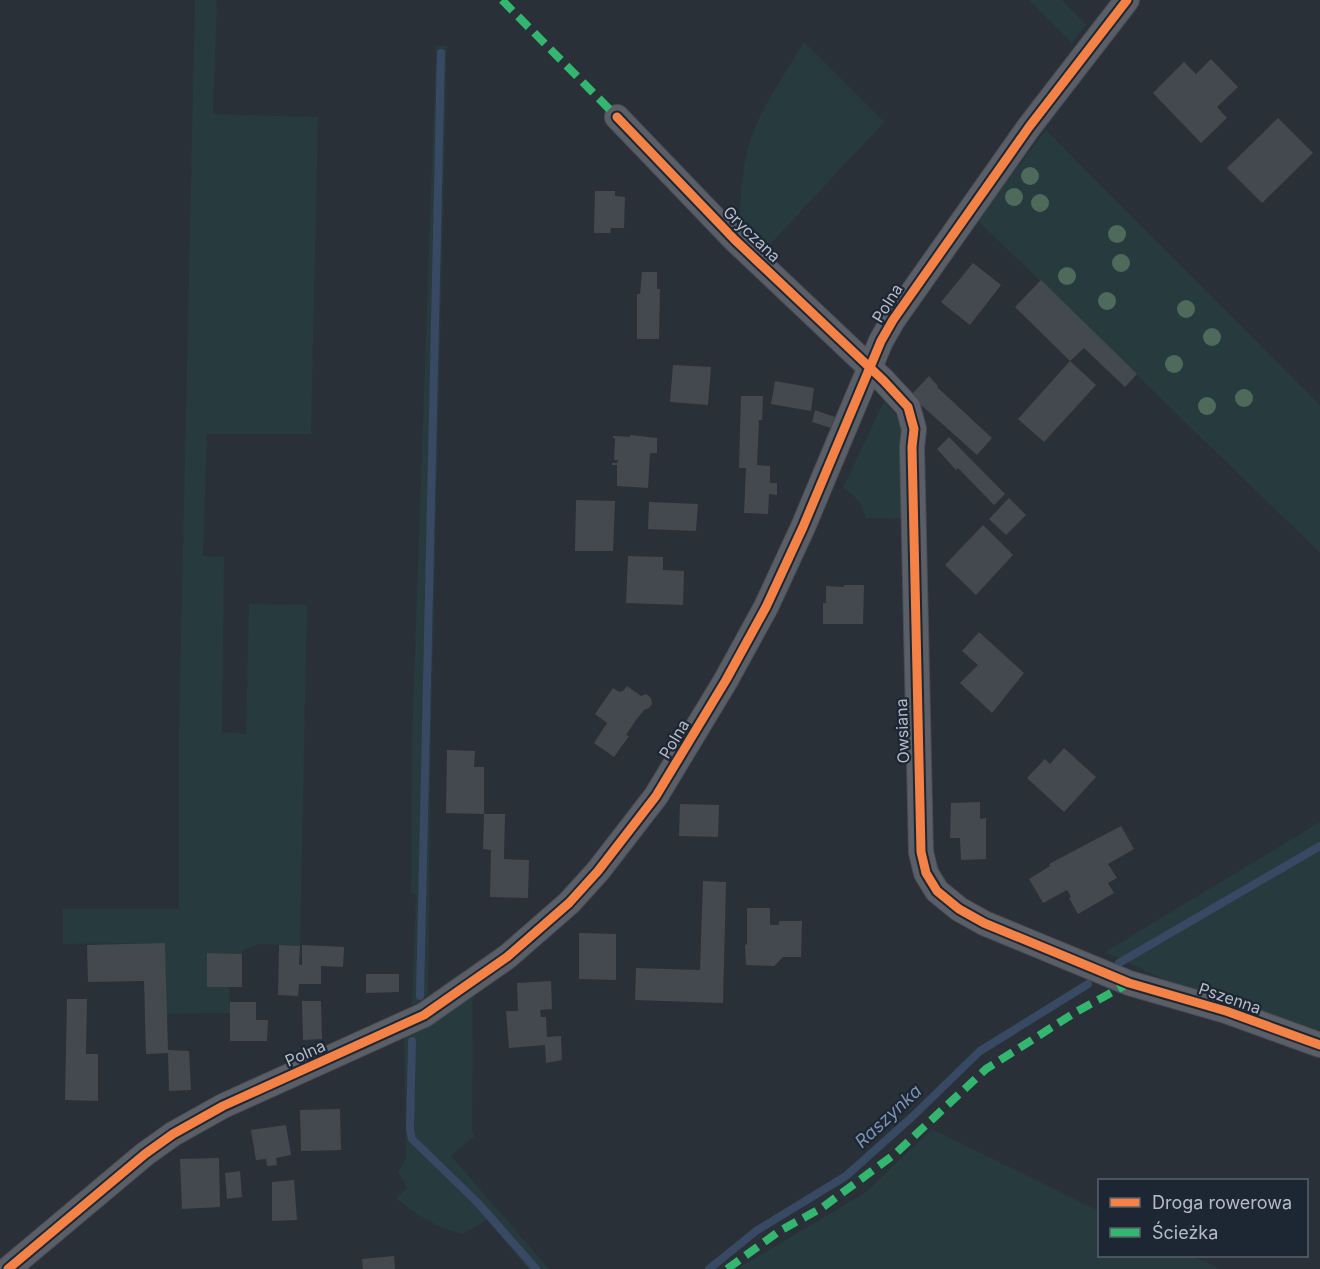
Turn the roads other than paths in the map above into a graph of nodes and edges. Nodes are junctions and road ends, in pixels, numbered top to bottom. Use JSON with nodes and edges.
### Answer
{"nodes":[{"id":1,"x":1126,"y":0,"type":"edge"},
{"id":2,"x":617,"y":117,"type":"dead end"},
{"id":3,"x":871,"y":369,"type":"junction"},
{"id":4,"x":1129,"y":982,"type":"joint"},
{"id":5,"x":1320,"y":1045,"type":"edge"},
{"id":6,"x":8,"y":1269,"type":"edge"}],
"edges":[{"from":1,"to":3,"type":"street","name":"Polna"},
{"from":2,"to":3,"type":"street","name":"Gryczana"},
{"from":3,"to":4,"type":"street","name":"Owsiana"},
{"from":3,"to":6,"type":"street","name":"Polna"},
{"from":4,"to":5,"type":"street","name":"Pszenna"}]}
